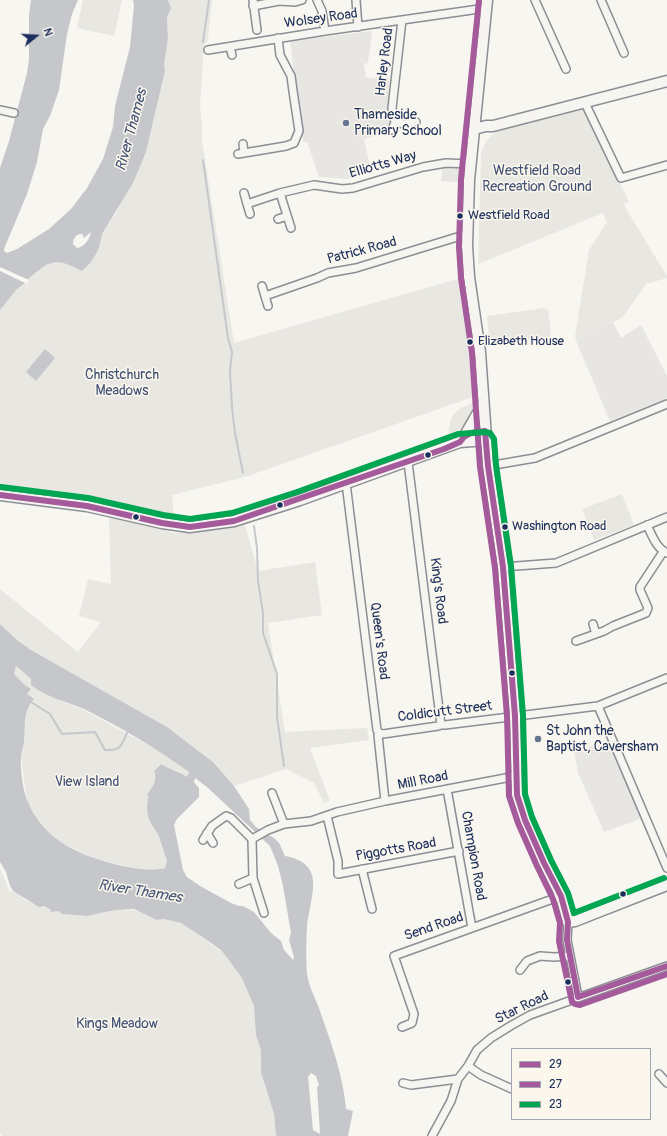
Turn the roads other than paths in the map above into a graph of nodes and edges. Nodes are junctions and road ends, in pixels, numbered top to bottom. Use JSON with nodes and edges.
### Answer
{"nodes":[{"id":1,"x":302,"y":0,"type":"edge"},
{"id":2,"x":317,"y":0,"type":"edge"},
{"id":3,"x":356,"y":0,"type":"edge"},
{"id":4,"x":535,"y":0,"type":"edge"},
{"id":5,"x":601,"y":0,"type":"edge"},
{"id":6,"x":253,"y":3,"type":"edge"},
{"id":7,"x":486,"y":4,"type":"edge"},
{"id":8,"x":402,"y":20,"type":"junction"},
{"id":9,"x":358,"y":27,"type":"junction"},
{"id":10,"x":257,"y":30,"type":"dead end"},
{"id":11,"x":325,"y":31,"type":"junction"},
{"id":12,"x":278,"y":38,"type":"junction"},
{"id":13,"x":230,"y":47,"type":"junction"},
{"id":14,"x":208,"y":50,"type":"dead end"},
{"id":15,"x":624,"y":53,"type":"dead end"},
{"id":16,"x":232,"y":55,"type":"dead end"},
{"id":17,"x":566,"y":69,"type":"dead end"},
{"id":18,"x":667,"y":81,"type":"edge"},
{"id":19,"x":585,"y":103,"type":"junction"},
{"id":20,"x":0,"y":110,"type":"edge"},
{"id":21,"x":14,"y":113,"type":"dead end"},
{"id":22,"x":395,"y":122,"type":"junction"},
{"id":23,"x":416,"y":122,"type":"dead end"},
{"id":24,"x":493,"y":126,"type":"junction"},
{"id":25,"x":474,"y":129,"type":"junction"},
{"id":26,"x":392,"y":130,"type":"dead end"},
{"id":27,"x":472,"y":142,"type":"junction"},
{"id":28,"x":243,"y":144,"type":"dead end"},
{"id":29,"x":470,"y":164,"type":"junction"},
{"id":30,"x":667,"y":165,"type":"edge"},
{"id":31,"x":244,"y":193,"type":"dead end"},
{"id":32,"x":280,"y":193,"type":"junction"},
{"id":33,"x":247,"y":204,"type":"junction"},
{"id":34,"x":250,"y":214,"type":"dead end"},
{"id":35,"x":288,"y":216,"type":"junction"},
{"id":36,"x":278,"y":219,"type":"dead end"},
{"id":37,"x":291,"y":228,"type":"dead end"},
{"id":38,"x":468,"y":234,"type":"junction"},
{"id":39,"x":262,"y":286,"type":"dead end"},
{"id":40,"x":265,"y":296,"type":"junction"},
{"id":41,"x":268,"y":306,"type":"dead end"},
{"id":42,"x":483,"y":403,"type":"junction"},
{"id":43,"x":667,"y":404,"type":"edge"},
{"id":44,"x":486,"y":435,"type":"junction"},
{"id":45,"x":462,"y":440,"type":"junction"},
{"id":46,"x":408,"y":462,"type":"junction"},
{"id":47,"x":488,"y":466,"type":"junction"},
{"id":48,"x":346,"y":483,"type":"junction"},
{"id":49,"x":0,"y":495,"type":"edge"},
{"id":50,"x":667,"y":517,"type":"edge"},
{"id":51,"x":647,"y":525,"type":"junction"},
{"id":52,"x":665,"y":552,"type":"edge"},
{"id":53,"x":503,"y":567,"type":"junction"},
{"id":54,"x":593,"y":624,"type":"dead end"},
{"id":55,"x":596,"y":634,"type":"junction"},
{"id":56,"x":576,"y":641,"type":"dead end"},
{"id":57,"x":667,"y":679,"type":"edge"},
{"id":58,"x":598,"y":706,"type":"junction"},
{"id":59,"x":515,"y":716,"type":"junction"},
{"id":60,"x":441,"y":724,"type":"junction"},
{"id":61,"x":379,"y":732,"type":"junction"},
{"id":62,"x":516,"y":776,"type":"junction"},
{"id":63,"x":447,"y":789,"type":"junction"},
{"id":64,"x":272,"y":793,"type":"dead end"},
{"id":65,"x":385,"y":802,"type":"junction"},
{"id":66,"x":327,"y":816,"type":"junction"},
{"id":67,"x":284,"y":824,"type":"junction"},
{"id":68,"x":207,"y":833,"type":"junction"},
{"id":69,"x":255,"y":838,"type":"junction"},
{"id":70,"x":203,"y":840,"type":"dead end"},
{"id":71,"x":213,"y":843,"type":"dead end"},
{"id":72,"x":459,"y":851,"type":"junction"},
{"id":73,"x":667,"y":868,"type":"edge"},
{"id":74,"x":362,"y":869,"type":"junction"},
{"id":75,"x":253,"y":878,"type":"junction"},
{"id":76,"x":239,"y":884,"type":"dead end"},
{"id":77,"x":667,"y":885,"type":"edge"},
{"id":78,"x":561,"y":896,"type":"junction"},
{"id":79,"x":372,"y":910,"type":"dead end"},
{"id":80,"x":264,"y":913,"type":"dead end"},
{"id":81,"x":568,"y":922,"type":"junction"},
{"id":82,"x":472,"y":928,"type":"junction"},
{"id":83,"x":570,"y":956,"type":"junction"},
{"id":84,"x":667,"y":966,"type":"edge"},
{"id":85,"x":520,"y":970,"type":"dead end"},
{"id":86,"x":578,"y":997,"type":"junction"},
{"id":87,"x":402,"y":1027,"type":"dead end"},
{"id":88,"x":468,"y":1066,"type":"junction"},
{"id":89,"x":659,"y":1074,"type":"dead end"},
{"id":90,"x":458,"y":1080,"type":"junction"},
{"id":91,"x":403,"y":1083,"type":"dead end"},
{"id":92,"x":667,"y":1083,"type":"edge"},
{"id":93,"x":511,"y":1089,"type":"edge"},
{"id":94,"x":432,"y":1136,"type":"edge"}],
"edges":[{"from":1,"to":6,"type":"street"},
{"from":2,"to":11,"type":"street"},
{"from":3,"to":9,"type":"street"},
{"from":4,"to":17,"type":"street"},
{"from":5,"to":15,"type":"street"},
{"from":6,"to":10,"type":"street"},
{"from":7,"to":8,"type":"street","name":"Wolsey Road"},
{"from":7,"to":25,"type":"main road"},
{"from":8,"to":9,"type":"street","name":"Wolsey Road"},
{"from":8,"to":22,"type":"street","name":"Harley Road"},
{"from":9,"to":11,"type":"street","name":"Wolsey Road"},
{"from":11,"to":12,"type":"street","name":"Wolsey Road"},
{"from":12,"to":13,"type":"street","name":"Wolsey Road"},
{"from":12,"to":28,"type":"street"},
{"from":13,"to":14,"type":"street","name":"Wolsey Road"},
{"from":13,"to":16,"type":"street"},
{"from":18,"to":19,"type":"main road"},
{"from":19,"to":24,"type":"main road"},
{"from":19,"to":30,"type":"street"},
{"from":20,"to":21,"type":"street"},
{"from":22,"to":23,"type":"street"},
{"from":22,"to":26,"type":"street","name":"Harley Road"},
{"from":24,"to":25,"type":"main road"},
{"from":24,"to":27,"type":"main road"},
{"from":25,"to":27,"type":"main road"},
{"from":27,"to":29,"type":"main road"},
{"from":29,"to":32,"type":"street","name":"Elliotts Way"},
{"from":29,"to":38,"type":"main road"},
{"from":31,"to":33,"type":"street"},
{"from":32,"to":33,"type":"street","name":"Elliotts Way"},
{"from":32,"to":35,"type":"street"},
{"from":33,"to":34,"type":"street"},
{"from":35,"to":36,"type":"street"},
{"from":35,"to":37,"type":"street"},
{"from":38,"to":40,"type":"street","name":"Patrick Road"},
{"from":38,"to":42,"type":"main road"},
{"from":39,"to":40,"type":"street"},
{"from":40,"to":41,"type":"street"},
{"from":42,"to":44,"type":"main road"},
{"from":42,"to":45,"type":"main road"},
{"from":43,"to":47,"type":"street"},
{"from":44,"to":45,"type":"main road"},
{"from":44,"to":47,"type":"main road"},
{"from":45,"to":46,"type":"main road"},
{"from":46,"to":48,"type":"main road"},
{"from":46,"to":60,"type":"street","name":"King's Road"},
{"from":47,"to":53,"type":"main road"},
{"from":48,"to":49,"type":"main road"},
{"from":48,"to":61,"type":"street","name":"Queen's Road"},
{"from":50,"to":51,"type":"street"},
{"from":51,"to":52,"type":"street"},
{"from":51,"to":53,"type":"street"},
{"from":52,"to":55,"type":"street"},
{"from":53,"to":59,"type":"main road"},
{"from":54,"to":55,"type":"street"},
{"from":55,"to":56,"type":"street"},
{"from":57,"to":58,"type":"street","name":"Coldicutt Street"},
{"from":58,"to":59,"type":"street","name":"Coldicutt Street"},
{"from":58,"to":73,"type":"street"},
{"from":59,"to":60,"type":"street","name":"Coldicutt Street"},
{"from":59,"to":62,"type":"main road"},
{"from":60,"to":61,"type":"street","name":"Coldicutt Street"},
{"from":61,"to":65,"type":"street","name":"Queen's Road"},
{"from":62,"to":63,"type":"street","name":"Mill Road"},
{"from":62,"to":78,"type":"main road"},
{"from":63,"to":65,"type":"street","name":"Mill Road"},
{"from":63,"to":72,"type":"street","name":"Champion Road"},
{"from":64,"to":67,"type":"street"},
{"from":65,"to":66,"type":"street","name":"Mill Road"},
{"from":66,"to":67,"type":"street","name":"Mill Road"},
{"from":66,"to":74,"type":"street","name":"Piggotts Road"},
{"from":67,"to":69,"type":"street","name":"Mill Road"},
{"from":68,"to":69,"type":"street"},
{"from":68,"to":70,"type":"street"},
{"from":68,"to":71,"type":"street"},
{"from":69,"to":75,"type":"street"},
{"from":72,"to":74,"type":"street","name":"Piggotts Road"},
{"from":72,"to":82,"type":"street","name":"Champion Road"},
{"from":74,"to":79,"type":"street"},
{"from":75,"to":76,"type":"street"},
{"from":75,"to":80,"type":"street"},
{"from":77,"to":81,"type":"main road"},
{"from":78,"to":81,"type":"main road"},
{"from":78,"to":82,"type":"street","name":"Send Road"},
{"from":81,"to":83,"type":"street"},
{"from":82,"to":87,"type":"street","name":"Send Road"},
{"from":83,"to":85,"type":"street"},
{"from":83,"to":86,"type":"street"},
{"from":84,"to":86,"type":"street","name":"Star Road"},
{"from":86,"to":88,"type":"street","name":"Star Road"},
{"from":88,"to":90,"type":"street","name":"Star Road"},
{"from":88,"to":93,"type":"street"},
{"from":89,"to":92,"type":"street"},
{"from":90,"to":91,"type":"street"},
{"from":90,"to":94,"type":"street","name":"Star Road"}]}
